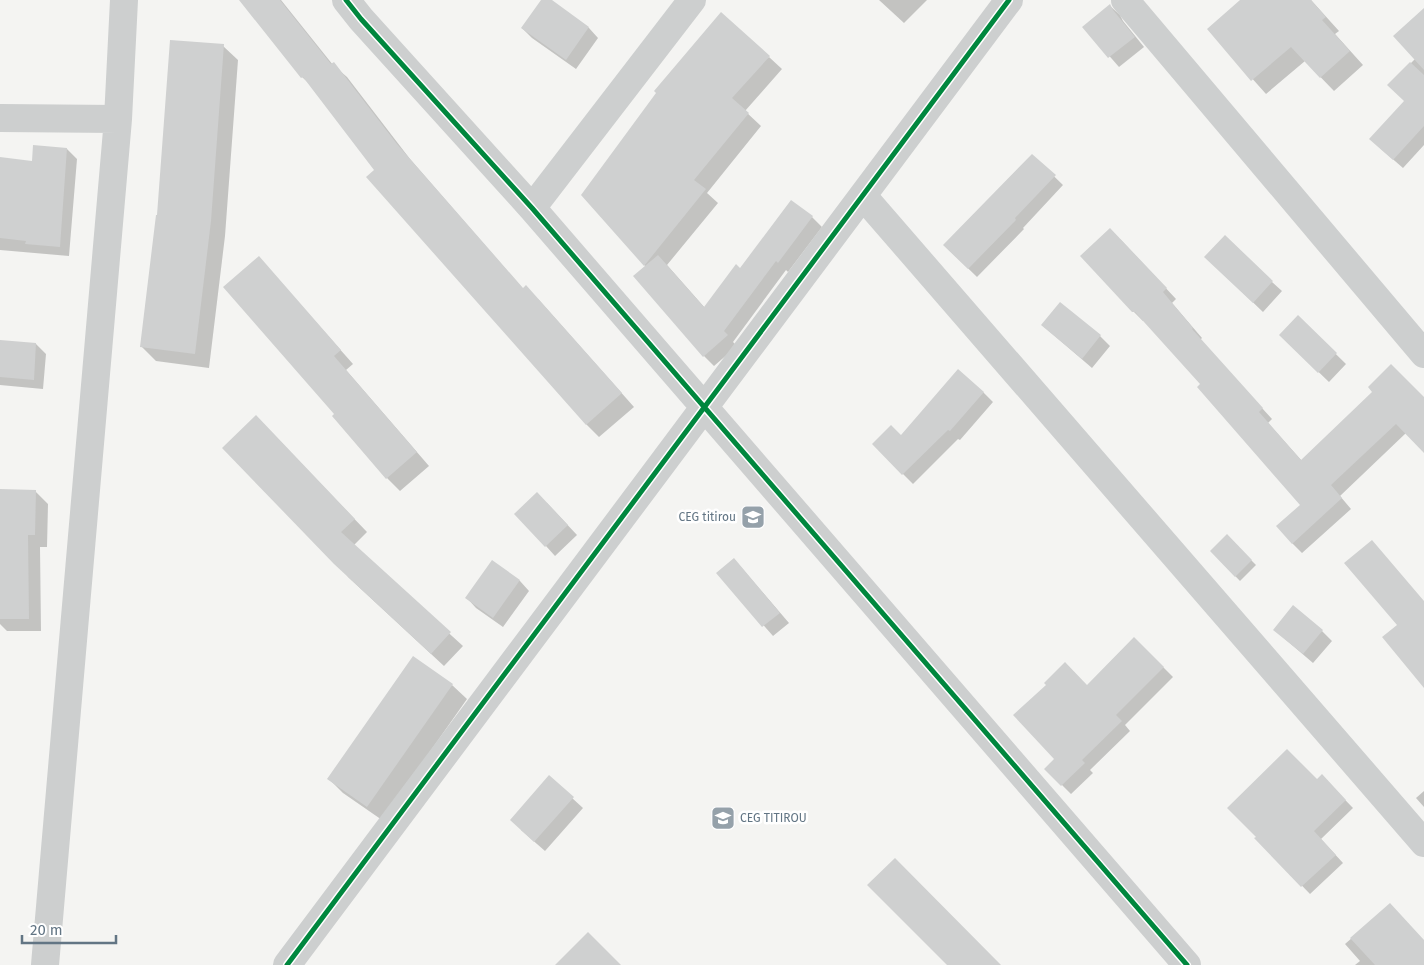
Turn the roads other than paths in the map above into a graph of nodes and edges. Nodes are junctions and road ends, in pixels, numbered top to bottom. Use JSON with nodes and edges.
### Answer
{"nodes":[{"id":1,"x":124,"y":0,"type":"edge"},
{"id":2,"x":692,"y":0,"type":"edge"},
{"id":3,"x":1009,"y":0,"type":"edge"},
{"id":4,"x":1125,"y":0,"type":"edge"},
{"id":5,"x":361,"y":6,"type":"edge"},
{"id":6,"x":0,"y":118,"type":"edge"},
{"id":7,"x":118,"y":120,"type":"junction"},
{"id":8,"x":863,"y":196,"type":"junction"},
{"id":9,"x":532,"y":208,"type":"junction"},
{"id":10,"x":1424,"y":354,"type":"edge"},
{"id":11,"x":705,"y":406,"type":"junction"},
{"id":12,"x":1424,"y":843,"type":"edge"},
{"id":13,"x":45,"y":965,"type":"edge"},
{"id":14,"x":287,"y":965,"type":"edge"},
{"id":15,"x":1187,"y":965,"type":"edge"}],
"edges":[{"from":1,"to":7,"type":"street"},
{"from":2,"to":9,"type":"street"},
{"from":3,"to":8,"type":"street"},
{"from":4,"to":10,"type":"street"},
{"from":5,"to":9,"type":"street"},
{"from":6,"to":7,"type":"street"},
{"from":7,"to":13,"type":"street"},
{"from":8,"to":11,"type":"street"},
{"from":8,"to":12,"type":"street"},
{"from":9,"to":11,"type":"street"},
{"from":11,"to":14,"type":"street"},
{"from":11,"to":15,"type":"street"}]}
